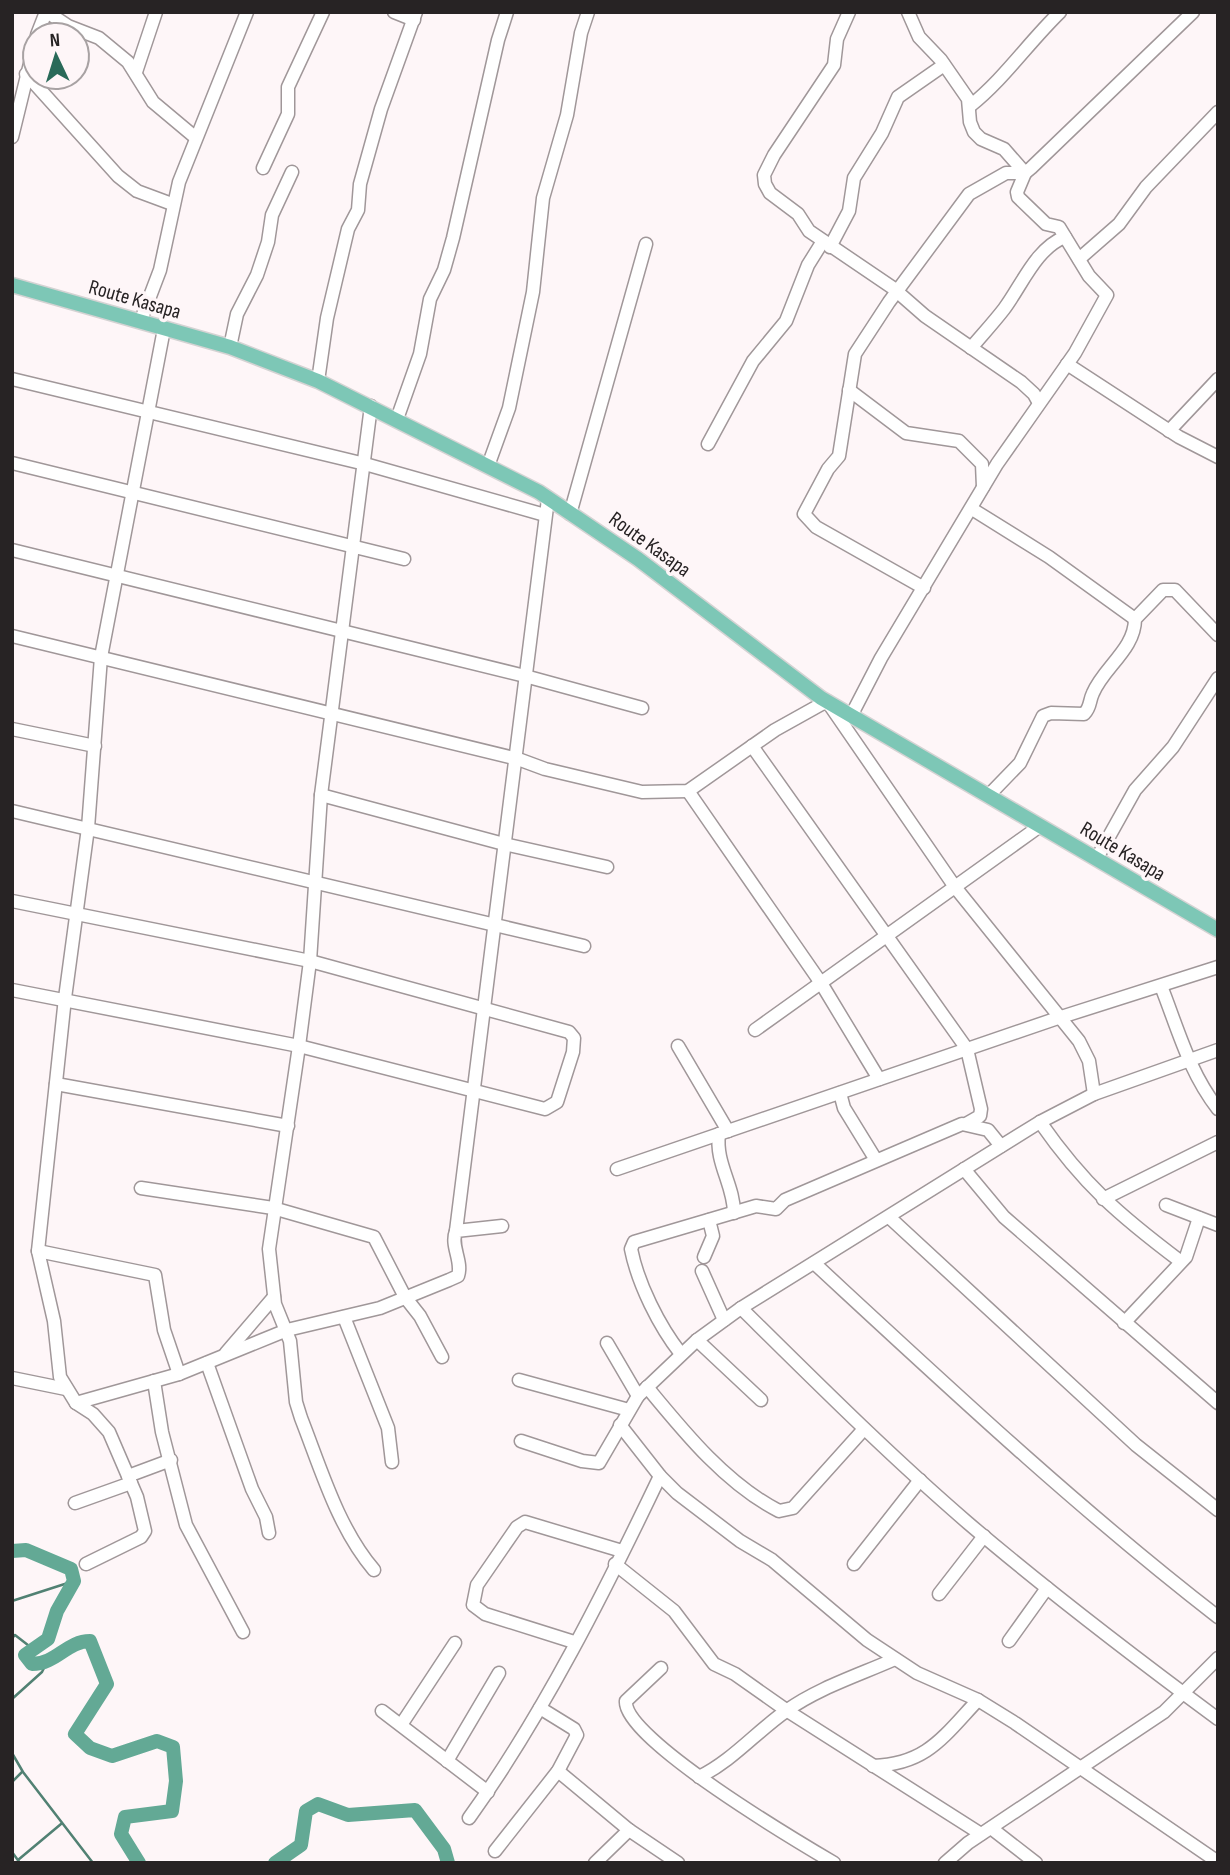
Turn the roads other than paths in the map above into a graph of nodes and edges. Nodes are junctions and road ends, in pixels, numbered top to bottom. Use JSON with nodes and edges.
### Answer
{"nodes":[{"id":1,"x":47,"y":12,"type":"edge"},
{"id":2,"x":156,"y":12,"type":"edge"},
{"id":3,"x":247,"y":12,"type":"edge"},
{"id":4,"x":323,"y":12,"type":"edge"},
{"id":5,"x":394,"y":12,"type":"edge"},
{"id":6,"x":507,"y":12,"type":"edge"},
{"id":7,"x":588,"y":12,"type":"edge"},
{"id":8,"x":849,"y":12,"type":"edge"},
{"id":9,"x":908,"y":12,"type":"edge"},
{"id":10,"x":1060,"y":12,"type":"edge"},
{"id":11,"x":1194,"y":12,"type":"edge"},
{"id":12,"x":415,"y":16,"type":"edge"},
{"id":13,"x":944,"y":65,"type":"junction"},
{"id":14,"x":136,"y":72,"type":"junction"},
{"id":15,"x":22,"y":91,"type":"edge"},
{"id":16,"x":41,"y":91,"type":"edge"},
{"id":17,"x":970,"y":106,"type":"junction"},
{"id":18,"x":1218,"y":112,"type":"edge"},
{"id":19,"x":12,"y":137,"type":"edge"},
{"id":20,"x":196,"y":138,"type":"junction"},
{"id":21,"x":263,"y":168,"type":"dead end"},
{"id":22,"x":292,"y":172,"type":"dead end"},
{"id":23,"x":1025,"y":173,"type":"junction"},
{"id":24,"x":173,"y":204,"type":"junction"},
{"id":25,"x":1065,"y":237,"type":"junction"},
{"id":26,"x":646,"y":244,"type":"dead end"},
{"id":27,"x":826,"y":244,"type":"junction"},
{"id":28,"x":1079,"y":259,"type":"junction"},
{"id":29,"x":12,"y":285,"type":"edge"},
{"id":30,"x":897,"y":292,"type":"junction"},
{"id":31,"x":141,"y":320,"type":"junction"},
{"id":32,"x":164,"y":330,"type":"junction"},
{"id":33,"x":230,"y":347,"type":"junction"},
{"id":34,"x":971,"y":348,"type":"junction"},
{"id":35,"x":1067,"y":364,"type":"junction"},
{"id":36,"x":12,"y":379,"type":"edge"},
{"id":37,"x":1218,"y":379,"type":"edge"},
{"id":38,"x":318,"y":381,"type":"junction"},
{"id":39,"x":849,"y":390,"type":"junction"},
{"id":40,"x":1039,"y":403,"type":"junction"},
{"id":41,"x":371,"y":406,"type":"junction"},
{"id":42,"x":148,"y":410,"type":"junction"},
{"id":43,"x":397,"y":419,"type":"junction"},
{"id":44,"x":1170,"y":431,"type":"junction"},
{"id":45,"x":708,"y":444,"type":"dead end"},
{"id":46,"x":1218,"y":457,"type":"edge"},
{"id":47,"x":12,"y":463,"type":"edge"},
{"id":48,"x":365,"y":464,"type":"junction"},
{"id":49,"x":488,"y":466,"type":"junction"},
{"id":50,"x":983,"y":490,"type":"junction"},
{"id":51,"x":133,"y":493,"type":"junction"},
{"id":52,"x":548,"y":499,"type":"junction"},
{"id":53,"x":972,"y":509,"type":"junction"},
{"id":54,"x":570,"y":514,"type":"junction"},
{"id":55,"x":544,"y":515,"type":"junction"},
{"id":56,"x":354,"y":547,"type":"junction"},
{"id":57,"x":12,"y":550,"type":"edge"},
{"id":58,"x":404,"y":559,"type":"dead end"},
{"id":59,"x":116,"y":574,"type":"junction"},
{"id":60,"x":925,"y":588,"type":"junction"},
{"id":61,"x":1135,"y":619,"type":"junction"},
{"id":62,"x":342,"y":631,"type":"junction"},
{"id":63,"x":1218,"y":635,"type":"edge"},
{"id":64,"x":12,"y":636,"type":"edge"},
{"id":65,"x":101,"y":657,"type":"junction"},
{"id":66,"x":525,"y":676,"type":"junction"},
{"id":67,"x":1218,"y":678,"type":"edge"},
{"id":68,"x":827,"y":701,"type":"junction"},
{"id":69,"x":642,"y":708,"type":"dead end"},
{"id":70,"x":332,"y":715,"type":"junction"},
{"id":71,"x":851,"y":716,"type":"junction"},
{"id":72,"x":12,"y":729,"type":"edge"},
{"id":73,"x":94,"y":746,"type":"junction"},
{"id":74,"x":752,"y":746,"type":"junction"},
{"id":75,"x":518,"y":758,"type":"junction"},
{"id":76,"x":688,"y":791,"type":"junction"},
{"id":77,"x":990,"y":794,"type":"junction"},
{"id":78,"x":321,"y":795,"type":"junction"},
{"id":79,"x":12,"y":811,"type":"edge"},
{"id":80,"x":1040,"y":826,"type":"junction"},
{"id":81,"x":88,"y":828,"type":"junction"},
{"id":82,"x":504,"y":844,"type":"junction"},
{"id":83,"x":1097,"y":858,"type":"junction"},
{"id":84,"x":607,"y":867,"type":"dead end"},
{"id":85,"x":314,"y":880,"type":"junction"},
{"id":86,"x":954,"y":887,"type":"junction"},
{"id":87,"x":12,"y":901,"type":"edge"},
{"id":88,"x":76,"y":913,"type":"junction"},
{"id":89,"x":495,"y":924,"type":"junction"},
{"id":90,"x":1218,"y":930,"type":"edge"},
{"id":91,"x":888,"y":935,"type":"junction"},
{"id":92,"x":584,"y":946,"type":"dead end"},
{"id":93,"x":310,"y":961,"type":"junction"},
{"id":94,"x":1218,"y":967,"type":"edge"},
{"id":95,"x":821,"y":983,"type":"junction"},
{"id":96,"x":1161,"y":986,"type":"junction"},
{"id":97,"x":12,"y":990,"type":"edge"},
{"id":98,"x":65,"y":998,"type":"junction"},
{"id":99,"x":482,"y":1009,"type":"junction"},
{"id":100,"x":1058,"y":1018,"type":"junction"},
{"id":101,"x":755,"y":1030,"type":"dead end"},
{"id":102,"x":299,"y":1046,"type":"junction"},
{"id":103,"x":678,"y":1046,"type":"dead end"},
{"id":104,"x":967,"y":1049,"type":"junction"},
{"id":105,"x":1218,"y":1050,"type":"edge"},
{"id":106,"x":1186,"y":1059,"type":"junction"},
{"id":107,"x":879,"y":1079,"type":"junction"},
{"id":108,"x":56,"y":1084,"type":"junction"},
{"id":109,"x":473,"y":1090,"type":"junction"},
{"id":110,"x":840,"y":1093,"type":"junction"},
{"id":111,"x":1094,"y":1094,"type":"junction"},
{"id":112,"x":1218,"y":1109,"type":"edge"},
{"id":113,"x":1040,"y":1122,"type":"junction"},
{"id":114,"x":966,"y":1124,"type":"junction"},
{"id":115,"x":288,"y":1126,"type":"junction"},
{"id":116,"x":724,"y":1133,"type":"junction"},
{"id":117,"x":1218,"y":1142,"type":"edge"},
{"id":118,"x":1001,"y":1146,"type":"junction"},
{"id":119,"x":876,"y":1160,"type":"junction"},
{"id":120,"x":617,"y":1169,"type":"dead end"},
{"id":121,"x":964,"y":1169,"type":"junction"},
{"id":122,"x":141,"y":1188,"type":"dead end"},
{"id":123,"x":1103,"y":1199,"type":"junction"},
{"id":124,"x":1166,"y":1205,"type":"dead end"},
{"id":125,"x":273,"y":1208,"type":"junction"},
{"id":126,"x":734,"y":1213,"type":"junction"},
{"id":127,"x":889,"y":1217,"type":"junction"},
{"id":128,"x":1199,"y":1218,"type":"junction"},
{"id":129,"x":709,"y":1220,"type":"junction"},
{"id":130,"x":1218,"y":1225,"type":"edge"},
{"id":131,"x":502,"y":1226,"type":"dead end"},
{"id":132,"x":456,"y":1231,"type":"junction"},
{"id":133,"x":38,"y":1251,"type":"junction"},
{"id":134,"x":704,"y":1257,"type":"dead end"},
{"id":135,"x":1180,"y":1261,"type":"junction"},
{"id":136,"x":814,"y":1263,"type":"junction"},
{"id":137,"x":702,"y":1271,"type":"dead end"},
{"id":138,"x":274,"y":1297,"type":"junction"},
{"id":139,"x":405,"y":1297,"type":"junction"},
{"id":140,"x":741,"y":1308,"type":"junction"},
{"id":141,"x":344,"y":1317,"type":"junction"},
{"id":142,"x":724,"y":1320,"type":"junction"},
{"id":143,"x":1124,"y":1323,"type":"junction"},
{"id":144,"x":287,"y":1330,"type":"junction"},
{"id":145,"x":697,"y":1340,"type":"junction"},
{"id":146,"x":607,"y":1343,"type":"dead end"},
{"id":147,"x":226,"y":1353,"type":"junction"},
{"id":148,"x":681,"y":1354,"type":"junction"},
{"id":149,"x":442,"y":1357,"type":"dead end"},
{"id":150,"x":207,"y":1363,"type":"junction"},
{"id":151,"x":179,"y":1374,"type":"junction"},
{"id":152,"x":12,"y":1378,"type":"edge"},
{"id":153,"x":519,"y":1380,"type":"dead end"},
{"id":154,"x":154,"y":1381,"type":"junction"},
{"id":155,"x":66,"y":1389,"type":"junction"},
{"id":156,"x":642,"y":1392,"type":"junction"},
{"id":157,"x":761,"y":1400,"type":"dead end"},
{"id":158,"x":76,"y":1403,"type":"junction"},
{"id":159,"x":1218,"y":1403,"type":"edge"},
{"id":160,"x":629,"y":1410,"type":"junction"},
{"id":161,"x":620,"y":1425,"type":"junction"},
{"id":162,"x":864,"y":1429,"type":"junction"},
{"id":163,"x":521,"y":1441,"type":"dead end"},
{"id":164,"x":171,"y":1460,"type":"junction"},
{"id":165,"x":393,"y":1462,"type":"dead end"},
{"id":166,"x":660,"y":1476,"type":"junction"},
{"id":167,"x":130,"y":1480,"type":"junction"},
{"id":168,"x":920,"y":1480,"type":"junction"},
{"id":169,"x":75,"y":1503,"type":"dead end"},
{"id":170,"x":1218,"y":1510,"type":"edge"},
{"id":171,"x":269,"y":1533,"type":"dead end"},
{"id":172,"x":984,"y":1536,"type":"junction"},
{"id":173,"x":622,"y":1551,"type":"junction"},
{"id":174,"x":86,"y":1564,"type":"dead end"},
{"id":175,"x":615,"y":1564,"type":"junction"},
{"id":176,"x":854,"y":1564,"type":"dead end"},
{"id":177,"x":373,"y":1570,"type":"dead end"},
{"id":178,"x":1047,"y":1588,"type":"junction"},
{"id":179,"x":939,"y":1594,"type":"dead end"},
{"id":180,"x":1218,"y":1617,"type":"edge"},
{"id":181,"x":243,"y":1632,"type":"dead end"},
{"id":182,"x":1009,"y":1641,"type":"dead end"},
{"id":183,"x":455,"y":1643,"type":"dead end"},
{"id":184,"x":574,"y":1643,"type":"junction"},
{"id":185,"x":1218,"y":1658,"type":"edge"},
{"id":186,"x":895,"y":1659,"type":"junction"},
{"id":187,"x":661,"y":1668,"type":"dead end"},
{"id":188,"x":499,"y":1673,"type":"dead end"},
{"id":189,"x":1183,"y":1693,"type":"junction"},
{"id":190,"x":978,"y":1700,"type":"junction"},
{"id":191,"x":540,"y":1708,"type":"junction"},
{"id":192,"x":786,"y":1710,"type":"junction"},
{"id":193,"x":382,"y":1712,"type":"dead end"},
{"id":194,"x":1218,"y":1720,"type":"edge"},
{"id":195,"x":401,"y":1725,"type":"junction"},
{"id":196,"x":447,"y":1761,"type":"junction"},
{"id":197,"x":872,"y":1766,"type":"junction"},
{"id":198,"x":1079,"y":1768,"type":"junction"},
{"id":199,"x":558,"y":1771,"type":"junction"},
{"id":200,"x":699,"y":1777,"type":"junction"},
{"id":201,"x":488,"y":1792,"type":"junction"},
{"id":202,"x":469,"y":1818,"type":"dead end"},
{"id":203,"x":629,"y":1830,"type":"junction"},
{"id":204,"x":986,"y":1831,"type":"junction"},
{"id":205,"x":495,"y":1851,"type":"dead end"},
{"id":206,"x":1218,"y":1862,"type":"edge"},
{"id":207,"x":595,"y":1863,"type":"edge"},
{"id":208,"x":678,"y":1863,"type":"edge"},
{"id":209,"x":834,"y":1863,"type":"edge"},
{"id":210,"x":945,"y":1863,"type":"edge"},
{"id":211,"x":1036,"y":1863,"type":"edge"}],
"edges":[{"from":1,"to":14,"type":"street"},
{"from":2,"to":14,"type":"street"},
{"from":3,"to":20,"type":"street"},
{"from":4,"to":21,"type":"street"},
{"from":5,"to":12,"type":"street"},
{"from":6,"to":43,"type":"street"},
{"from":7,"to":49,"type":"street"},
{"from":8,"to":27,"type":"street"},
{"from":9,"to":13,"type":"street"},
{"from":10,"to":17,"type":"street"},
{"from":11,"to":23,"type":"street"},
{"from":12,"to":38,"type":"street"},
{"from":13,"to":17,"type":"street"},
{"from":13,"to":27,"type":"street"},
{"from":14,"to":20,"type":"street"},
{"from":15,"to":19,"type":"street"},
{"from":16,"to":24,"type":"street"},
{"from":17,"to":23,"type":"street"},
{"from":18,"to":28,"type":"street"},
{"from":20,"to":24,"type":"street"},
{"from":22,"to":33,"type":"street"},
{"from":23,"to":25,"type":"street"},
{"from":23,"to":30,"type":"street"},
{"from":24,"to":31,"type":"street"},
{"from":25,"to":28,"type":"street"},
{"from":25,"to":34,"type":"street"},
{"from":26,"to":54,"type":"street"},
{"from":27,"to":30,"type":"street"},
{"from":27,"to":45,"type":"street"},
{"from":28,"to":35,"type":"street"},
{"from":29,"to":31,"type":"main road","name":"Route Kasapa"},
{"from":30,"to":34,"type":"street"},
{"from":30,"to":39,"type":"street"},
{"from":31,"to":32,"type":"main road","name":"Route Kasapa"},
{"from":32,"to":33,"type":"main road","name":"Route Kasapa"},
{"from":32,"to":42,"type":"street"},
{"from":33,"to":38,"type":"main road","name":"Route Kasapa"},
{"from":34,"to":40,"type":"street"},
{"from":35,"to":40,"type":"street"},
{"from":35,"to":44,"type":"street"},
{"from":36,"to":42,"type":"street"},
{"from":37,"to":44,"type":"street"},
{"from":38,"to":41,"type":"main road","name":"Route Kasapa"},
{"from":39,"to":50,"type":"street"},
{"from":39,"to":60,"type":"street"},
{"from":40,"to":50,"type":"street"},
{"from":41,"to":43,"type":"main road","name":"Route Kasapa"},
{"from":41,"to":48,"type":"street"},
{"from":42,"to":48,"type":"street"},
{"from":42,"to":51,"type":"street"},
{"from":43,"to":49,"type":"main road","name":"Route Kasapa"},
{"from":44,"to":46,"type":"street"},
{"from":47,"to":51,"type":"street"},
{"from":48,"to":55,"type":"street"},
{"from":48,"to":56,"type":"street"},
{"from":49,"to":52,"type":"main road","name":"Route Kasapa"},
{"from":50,"to":53,"type":"street"},
{"from":51,"to":56,"type":"street"},
{"from":51,"to":59,"type":"street"},
{"from":52,"to":54,"type":"main road","name":"Route Kasapa"},
{"from":52,"to":55,"type":"street"},
{"from":53,"to":60,"type":"street"},
{"from":53,"to":61,"type":"street"},
{"from":54,"to":68,"type":"main road","name":"Route Kasapa"},
{"from":55,"to":66,"type":"street"},
{"from":56,"to":58,"type":"street"},
{"from":56,"to":62,"type":"street"},
{"from":57,"to":59,"type":"street"},
{"from":59,"to":62,"type":"street"},
{"from":59,"to":65,"type":"street"},
{"from":60,"to":71,"type":"street"},
{"from":61,"to":63,"type":"street"},
{"from":61,"to":77,"type":"street"},
{"from":62,"to":66,"type":"street"},
{"from":62,"to":70,"type":"street"},
{"from":64,"to":65,"type":"street"},
{"from":65,"to":70,"type":"street"},
{"from":65,"to":73,"type":"street"},
{"from":66,"to":69,"type":"street"},
{"from":66,"to":75,"type":"street"},
{"from":67,"to":83,"type":"street"},
{"from":68,"to":71,"type":"main road","name":"Route Kasapa"},
{"from":68,"to":74,"type":"street"},
{"from":68,"to":86,"type":"street"},
{"from":70,"to":75,"type":"street"},
{"from":70,"to":78,"type":"street"},
{"from":71,"to":77,"type":"main road","name":"Route Kasapa"},
{"from":72,"to":73,"type":"street"},
{"from":73,"to":81,"type":"street"},
{"from":74,"to":76,"type":"street"},
{"from":74,"to":91,"type":"street"},
{"from":75,"to":76,"type":"street"},
{"from":75,"to":82,"type":"street"},
{"from":76,"to":95,"type":"street"},
{"from":77,"to":80,"type":"main road","name":"Route Kasapa"},
{"from":78,"to":82,"type":"street"},
{"from":78,"to":85,"type":"street"},
{"from":79,"to":81,"type":"street"},
{"from":80,"to":83,"type":"main road","name":"Route Kasapa"},
{"from":80,"to":86,"type":"street"},
{"from":81,"to":85,"type":"street"},
{"from":81,"to":88,"type":"street"},
{"from":82,"to":84,"type":"street"},
{"from":82,"to":89,"type":"street"},
{"from":83,"to":90,"type":"main road","name":"Route Kasapa"},
{"from":85,"to":89,"type":"street"},
{"from":85,"to":93,"type":"street"},
{"from":86,"to":91,"type":"street"},
{"from":86,"to":100,"type":"street"},
{"from":87,"to":88,"type":"street"},
{"from":88,"to":93,"type":"street"},
{"from":88,"to":98,"type":"street"},
{"from":89,"to":92,"type":"street"},
{"from":89,"to":99,"type":"street"},
{"from":91,"to":95,"type":"street"},
{"from":91,"to":104,"type":"street"},
{"from":93,"to":99,"type":"street"},
{"from":93,"to":102,"type":"street"},
{"from":94,"to":96,"type":"street"},
{"from":95,"to":101,"type":"street"},
{"from":95,"to":107,"type":"street"},
{"from":96,"to":100,"type":"street"},
{"from":96,"to":106,"type":"street"},
{"from":97,"to":98,"type":"street"},
{"from":98,"to":102,"type":"street"},
{"from":98,"to":108,"type":"street"},
{"from":99,"to":109,"type":"street"},
{"from":99,"to":109,"type":"street"},
{"from":100,"to":104,"type":"street"},
{"from":100,"to":111,"type":"street"},
{"from":102,"to":109,"type":"street"},
{"from":102,"to":115,"type":"street"},
{"from":103,"to":116,"type":"street"},
{"from":104,"to":107,"type":"street"},
{"from":104,"to":114,"type":"street"},
{"from":105,"to":106,"type":"street"},
{"from":106,"to":111,"type":"street"},
{"from":106,"to":112,"type":"street"},
{"from":107,"to":110,"type":"street"},
{"from":108,"to":115,"type":"street"},
{"from":108,"to":133,"type":"street"},
{"from":109,"to":132,"type":"street"},
{"from":110,"to":116,"type":"street"},
{"from":110,"to":119,"type":"street"},
{"from":111,"to":113,"type":"street"},
{"from":113,"to":118,"type":"street"},
{"from":113,"to":123,"type":"street"},
{"from":114,"to":118,"type":"street"},
{"from":114,"to":119,"type":"street"},
{"from":115,"to":125,"type":"street"},
{"from":116,"to":120,"type":"street"},
{"from":116,"to":126,"type":"street"},
{"from":117,"to":123,"type":"street"},
{"from":118,"to":121,"type":"street"},
{"from":119,"to":126,"type":"street"},
{"from":121,"to":127,"type":"street"},
{"from":121,"to":143,"type":"street"},
{"from":122,"to":125,"type":"street"},
{"from":123,"to":135,"type":"street"},
{"from":124,"to":128,"type":"street"},
{"from":125,"to":138,"type":"street"},
{"from":125,"to":139,"type":"street"},
{"from":126,"to":129,"type":"street"},
{"from":127,"to":136,"type":"street"},
{"from":127,"to":170,"type":"street"},
{"from":128,"to":130,"type":"street"},
{"from":128,"to":135,"type":"street"},
{"from":129,"to":134,"type":"street"},
{"from":129,"to":148,"type":"street"},
{"from":131,"to":132,"type":"street"},
{"from":132,"to":139,"type":"street"},
{"from":133,"to":151,"type":"street"},
{"from":133,"to":155,"type":"street"},
{"from":135,"to":143,"type":"street"},
{"from":136,"to":140,"type":"street"},
{"from":136,"to":180,"type":"street"},
{"from":137,"to":142,"type":"street"},
{"from":138,"to":144,"type":"street"},
{"from":138,"to":147,"type":"street"},
{"from":139,"to":141,"type":"street"},
{"from":139,"to":149,"type":"street"},
{"from":140,"to":142,"type":"street"},
{"from":140,"to":162,"type":"street"},
{"from":141,"to":144,"type":"street"},
{"from":141,"to":165,"type":"street"},
{"from":142,"to":145,"type":"street"},
{"from":143,"to":159,"type":"street"},
{"from":144,"to":147,"type":"street"},
{"from":144,"to":177,"type":"street"},
{"from":145,"to":148,"type":"street"},
{"from":145,"to":157,"type":"street"},
{"from":146,"to":156,"type":"street"},
{"from":147,"to":150,"type":"street"},
{"from":148,"to":156,"type":"street"},
{"from":150,"to":151,"type":"street"},
{"from":150,"to":171,"type":"street"},
{"from":151,"to":154,"type":"street"},
{"from":152,"to":155,"type":"street"},
{"from":153,"to":160,"type":"street"},
{"from":154,"to":158,"type":"street"},
{"from":154,"to":164,"type":"street"},
{"from":155,"to":158,"type":"street"},
{"from":156,"to":160,"type":"street"},
{"from":156,"to":162,"type":"street"},
{"from":158,"to":167,"type":"street"},
{"from":160,"to":161,"type":"street"},
{"from":161,"to":163,"type":"street"},
{"from":161,"to":166,"type":"street"},
{"from":162,"to":168,"type":"street"},
{"from":164,"to":167,"type":"street"},
{"from":164,"to":181,"type":"street"},
{"from":166,"to":173,"type":"street"},
{"from":166,"to":186,"type":"street"},
{"from":167,"to":169,"type":"street"},
{"from":167,"to":174,"type":"street"},
{"from":168,"to":172,"type":"street"},
{"from":168,"to":176,"type":"street"},
{"from":172,"to":178,"type":"street"},
{"from":172,"to":179,"type":"street"},
{"from":173,"to":175,"type":"street"},
{"from":173,"to":184,"type":"street"},
{"from":175,"to":184,"type":"street"},
{"from":175,"to":192,"type":"street"},
{"from":178,"to":182,"type":"street"},
{"from":178,"to":189,"type":"street"},
{"from":183,"to":195,"type":"street"},
{"from":184,"to":191,"type":"street"},
{"from":185,"to":189,"type":"street"},
{"from":186,"to":190,"type":"street"},
{"from":186,"to":192,"type":"street"},
{"from":187,"to":200,"type":"street"},
{"from":188,"to":196,"type":"street"},
{"from":189,"to":194,"type":"street"},
{"from":189,"to":198,"type":"street"},
{"from":190,"to":197,"type":"street"},
{"from":190,"to":198,"type":"street"},
{"from":191,"to":199,"type":"street"},
{"from":191,"to":201,"type":"street"},
{"from":192,"to":197,"type":"street"},
{"from":192,"to":200,"type":"street"},
{"from":193,"to":195,"type":"street"},
{"from":195,"to":196,"type":"street"},
{"from":196,"to":201,"type":"street"},
{"from":197,"to":204,"type":"street"},
{"from":198,"to":204,"type":"street"},
{"from":198,"to":206,"type":"street"},
{"from":199,"to":203,"type":"street"},
{"from":199,"to":205,"type":"street"},
{"from":200,"to":209,"type":"street"},
{"from":201,"to":202,"type":"street"},
{"from":203,"to":207,"type":"street"},
{"from":203,"to":208,"type":"street"},
{"from":204,"to":210,"type":"street"},
{"from":204,"to":211,"type":"street"}]}
